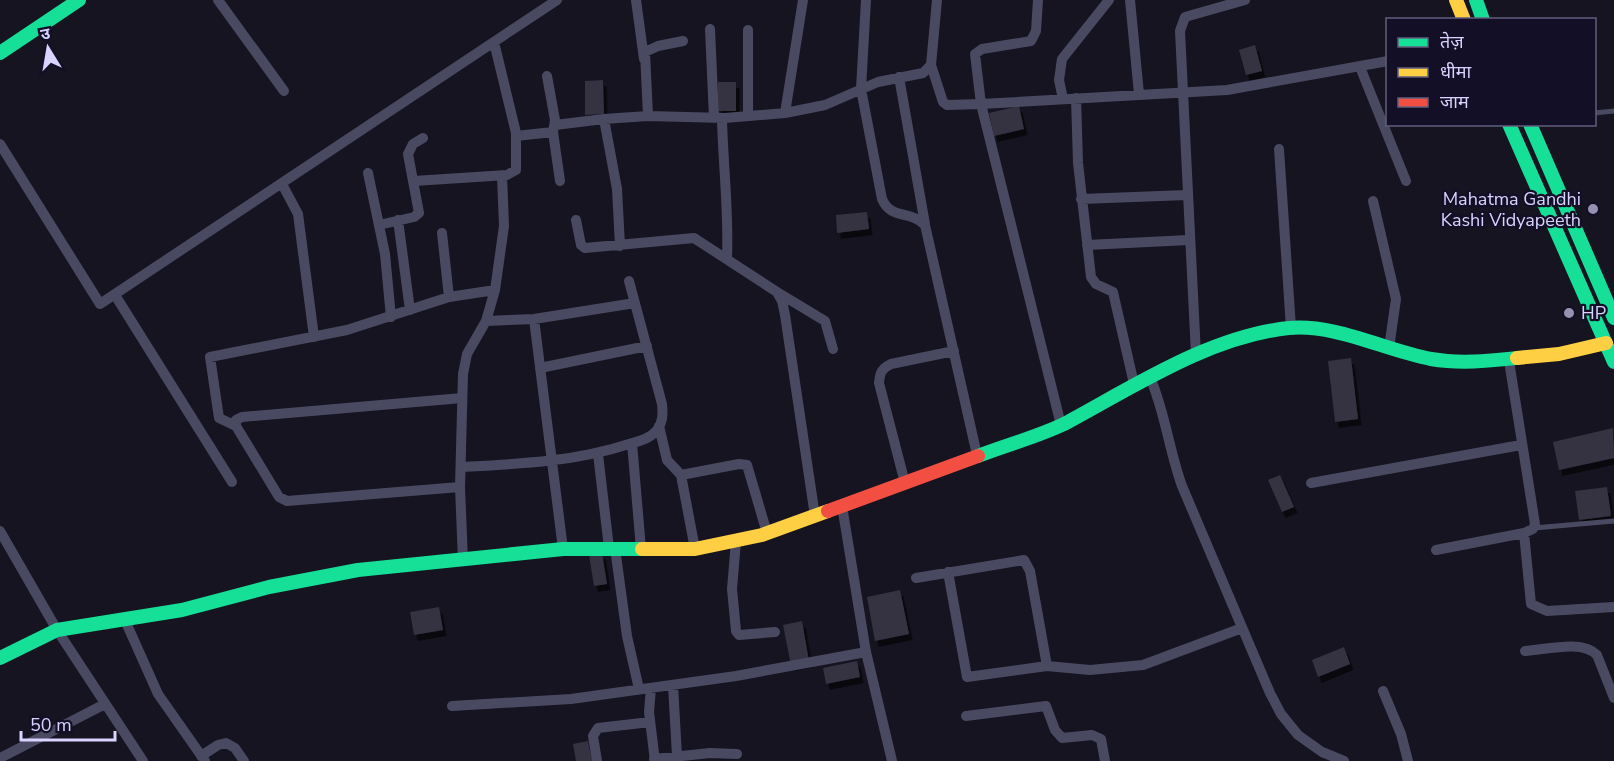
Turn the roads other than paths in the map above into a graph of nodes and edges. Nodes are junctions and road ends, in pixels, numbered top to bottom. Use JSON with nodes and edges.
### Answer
{"nodes":[{"id":1,"x":56,"y":0,"type":"edge"},
{"id":2,"x":79,"y":0,"type":"edge"},
{"id":3,"x":218,"y":0,"type":"edge"},
{"id":4,"x":636,"y":0,"type":"edge"},
{"id":5,"x":803,"y":0,"type":"edge"},
{"id":6,"x":866,"y":0,"type":"edge"},
{"id":7,"x":937,"y":0,"type":"edge"},
{"id":8,"x":1038,"y":0,"type":"edge"},
{"id":9,"x":1109,"y":0,"type":"edge"},
{"id":10,"x":1130,"y":0,"type":"edge"},
{"id":11,"x":1245,"y":0,"type":"edge"},
{"id":12,"x":1456,"y":0,"type":"edge"},
{"id":13,"x":1476,"y":0,"type":"edge"},
{"id":14,"x":553,"y":1,"type":"edge"},
{"id":15,"x":1463,"y":18,"type":"edge"},
{"id":16,"x":1482,"y":18,"type":"edge"},
{"id":17,"x":710,"y":29,"type":"dead end"},
{"id":18,"x":748,"y":30,"type":"dead end"},
{"id":19,"x":0,"y":38,"type":"edge"},
{"id":20,"x":683,"y":41,"type":"dead end"},
{"id":21,"x":494,"y":42,"type":"junction"},
{"id":22,"x":0,"y":53,"type":"edge"},
{"id":23,"x":644,"y":59,"type":"junction"},
{"id":24,"x":1386,"y":61,"type":"edge"},
{"id":25,"x":931,"y":64,"type":"junction"},
{"id":26,"x":1360,"y":67,"type":"junction"},
{"id":27,"x":547,"y":76,"type":"dead end"},
{"id":28,"x":899,"y":77,"type":"junction"},
{"id":29,"x":861,"y":89,"type":"junction"},
{"id":30,"x":285,"y":91,"type":"dead end"},
{"id":31,"x":1181,"y":92,"type":"junction"},
{"id":32,"x":1139,"y":94,"type":"junction"},
{"id":33,"x":1076,"y":98,"type":"junction"},
{"id":34,"x":1063,"y":99,"type":"junction"},
{"id":35,"x":981,"y":104,"type":"junction"},
{"id":36,"x":1614,"y":111,"type":"edge"},
{"id":37,"x":785,"y":113,"type":"junction"},
{"id":38,"x":1596,"y":113,"type":"edge"},
{"id":39,"x":648,"y":116,"type":"junction"},
{"id":40,"x":748,"y":116,"type":"junction"},
{"id":41,"x":718,"y":118,"type":"junction"},
{"id":42,"x":604,"y":119,"type":"junction"},
{"id":43,"x":1510,"y":126,"type":"edge"},
{"id":44,"x":1531,"y":126,"type":"edge"},
{"id":45,"x":554,"y":129,"type":"junction"},
{"id":46,"x":516,"y":136,"type":"junction"},
{"id":47,"x":423,"y":138,"type":"dead end"},
{"id":48,"x":0,"y":144,"type":"edge"},
{"id":49,"x":1279,"y":149,"type":"dead end"},
{"id":50,"x":368,"y":173,"type":"dead end"},
{"id":51,"x":502,"y":176,"type":"junction"},
{"id":52,"x":414,"y":181,"type":"junction"},
{"id":53,"x":560,"y":181,"type":"dead end"},
{"id":54,"x":1406,"y":181,"type":"dead end"},
{"id":55,"x":282,"y":183,"type":"junction"},
{"id":56,"x":1187,"y":195,"type":"junction"},
{"id":57,"x":1082,"y":199,"type":"junction"},
{"id":58,"x":1373,"y":201,"type":"dead end"},
{"id":59,"x":398,"y":220,"type":"junction"},
{"id":60,"x":576,"y":220,"type":"dead end"},
{"id":61,"x":379,"y":225,"type":"junction"},
{"id":62,"x":925,"y":225,"type":"junction"},
{"id":63,"x":442,"y":233,"type":"dead end"},
{"id":64,"x":1189,"y":240,"type":"junction"},
{"id":65,"x":1087,"y":245,"type":"junction"},
{"id":66,"x":620,"y":246,"type":"junction"},
{"id":67,"x":727,"y":258,"type":"junction"},
{"id":68,"x":629,"y":281,"type":"dead end"},
{"id":69,"x":495,"y":290,"type":"junction"},
{"id":70,"x":777,"y":292,"type":"junction"},
{"id":71,"x":115,"y":294,"type":"junction"},
{"id":72,"x":449,"y":297,"type":"junction"},
{"id":73,"x":635,"y":303,"type":"junction"},
{"id":74,"x":410,"y":310,"type":"junction"},
{"id":75,"x":391,"y":316,"type":"junction"},
{"id":76,"x":1613,"y":316,"type":"edge"},
{"id":77,"x":534,"y":319,"type":"junction"},
{"id":78,"x":486,"y":321,"type":"junction"},
{"id":79,"x":1596,"y":323,"type":"junction"},
{"id":80,"x":1292,"y":328,"type":"junction"},
{"id":81,"x":314,"y":337,"type":"junction"},
{"id":82,"x":1606,"y":343,"type":"junction"},
{"id":83,"x":647,"y":346,"type":"junction"},
{"id":84,"x":1389,"y":348,"type":"junction"},
{"id":85,"x":834,"y":349,"type":"dead end"},
{"id":86,"x":954,"y":351,"type":"junction"},
{"id":87,"x":1196,"y":355,"type":"junction"},
{"id":88,"x":1509,"y":361,"type":"junction"},
{"id":89,"x":1614,"y":362,"type":"edge"},
{"id":90,"x":540,"y":368,"type":"junction"},
{"id":91,"x":1150,"y":377,"type":"junction"},
{"id":92,"x":1134,"y":384,"type":"junction"},
{"id":93,"x":462,"y":398,"type":"junction"},
{"id":94,"x":1061,"y":425,"type":"junction"},
{"id":95,"x":236,"y":426,"type":"junction"},
{"id":96,"x":659,"y":426,"type":"junction"},
{"id":97,"x":632,"y":443,"type":"junction"},
{"id":98,"x":1521,"y":445,"type":"junction"},
{"id":99,"x":598,"y":454,"type":"junction"},
{"id":100,"x":977,"y":455,"type":"junction"},
{"id":101,"x":552,"y":462,"type":"junction"},
{"id":102,"x":461,"y":467,"type":"junction"},
{"id":103,"x":681,"y":475,"type":"junction"},
{"id":104,"x":232,"y":482,"type":"dead end"},
{"id":105,"x":905,"y":483,"type":"junction"},
{"id":106,"x":1311,"y":483,"type":"dead end"},
{"id":107,"x":460,"y":487,"type":"junction"},
{"id":108,"x":842,"y":506,"type":"junction"},
{"id":109,"x":815,"y":516,"type":"junction"},
{"id":110,"x":1614,"y":520,"type":"edge"},
{"id":111,"x":0,"y":531,"type":"edge"},
{"id":112,"x":1528,"y":531,"type":"junction"},
{"id":113,"x":767,"y":533,"type":"junction"},
{"id":114,"x":736,"y":541,"type":"junction"},
{"id":115,"x":612,"y":548,"type":"junction"},
{"id":116,"x":563,"y":549,"type":"junction"},
{"id":117,"x":641,"y":549,"type":"junction"},
{"id":118,"x":695,"y":549,"type":"junction"},
{"id":119,"x":1436,"y":550,"type":"dead end"},
{"id":120,"x":463,"y":561,"type":"junction"},
{"id":121,"x":948,"y":572,"type":"junction"},
{"id":122,"x":916,"y":578,"type":"dead end"},
{"id":123,"x":1614,"y":607,"type":"edge"},
{"id":124,"x":124,"y":618,"type":"junction"},
{"id":125,"x":1242,"y":628,"type":"junction"},
{"id":126,"x":57,"y":630,"type":"junction"},
{"id":127,"x":775,"y":632,"type":"dead end"},
{"id":128,"x":1525,"y":651,"type":"dead end"},
{"id":129,"x":866,"y":652,"type":"junction"},
{"id":130,"x":0,"y":658,"type":"edge"},
{"id":131,"x":1047,"y":666,"type":"junction"},
{"id":132,"x":673,"y":685,"type":"junction"},
{"id":133,"x":651,"y":688,"type":"junction"},
{"id":134,"x":639,"y":689,"type":"junction"},
{"id":135,"x":1383,"y":691,"type":"dead end"},
{"id":136,"x":1614,"y":698,"type":"edge"},
{"id":137,"x":105,"y":704,"type":"junction"},
{"id":138,"x":452,"y":706,"type":"dead end"},
{"id":139,"x":966,"y":716,"type":"dead end"},
{"id":140,"x":650,"y":722,"type":"junction"},
{"id":141,"x":737,"y":754,"type":"dead end"},
{"id":142,"x":677,"y":756,"type":"junction"},
{"id":143,"x":203,"y":758,"type":"edge"},
{"id":144,"x":0,"y":759,"type":"edge"},
{"id":145,"x":655,"y":760,"type":"edge"},
{"id":146,"x":143,"y":761,"type":"edge"},
{"id":147,"x":244,"y":761,"type":"edge"},
{"id":148,"x":597,"y":761,"type":"edge"},
{"id":149,"x":892,"y":761,"type":"edge"},
{"id":150,"x":1105,"y":761,"type":"edge"},
{"id":151,"x":1344,"y":761,"type":"edge"},
{"id":152,"x":1408,"y":761,"type":"edge"}],
"edges":[{"from":1,"to":19,"type":"main road"},
{"from":2,"to":22,"type":"main road"},
{"from":3,"to":30,"type":"street"},
{"from":4,"to":23,"type":"street"},
{"from":5,"to":37,"type":"street"},
{"from":6,"to":29,"type":"street"},
{"from":7,"to":25,"type":"street"},
{"from":8,"to":35,"type":"street"},
{"from":9,"to":34,"type":"street"},
{"from":10,"to":32,"type":"street"},
{"from":11,"to":31,"type":"street"},
{"from":12,"to":15,"type":"main road"},
{"from":13,"to":16,"type":"main road"},
{"from":14,"to":21,"type":"street"},
{"from":17,"to":41,"type":"street"},
{"from":18,"to":40,"type":"street"},
{"from":20,"to":23,"type":"street"},
{"from":21,"to":46,"type":"street"},
{"from":21,"to":55,"type":"street"},
{"from":23,"to":39,"type":"street"},
{"from":24,"to":26,"type":"street"},
{"from":25,"to":28,"type":"street"},
{"from":25,"to":35,"type":"street"},
{"from":26,"to":31,"type":"street"},
{"from":26,"to":54,"type":"street"},
{"from":27,"to":45,"type":"street"},
{"from":28,"to":29,"type":"street"},
{"from":28,"to":62,"type":"street"},
{"from":29,"to":37,"type":"street"},
{"from":29,"to":62,"type":"street"},
{"from":31,"to":32,"type":"street"},
{"from":31,"to":56,"type":"street"},
{"from":32,"to":33,"type":"street"},
{"from":33,"to":34,"type":"street"},
{"from":33,"to":57,"type":"street"},
{"from":34,"to":35,"type":"street"},
{"from":35,"to":94,"type":"street"},
{"from":36,"to":38,"type":"lane"},
{"from":37,"to":40,"type":"street"},
{"from":39,"to":41,"type":"street"},
{"from":39,"to":42,"type":"street"},
{"from":40,"to":41,"type":"street"},
{"from":41,"to":67,"type":"street"},
{"from":42,"to":45,"type":"street"},
{"from":42,"to":66,"type":"street"},
{"from":43,"to":79,"type":"main road"},
{"from":44,"to":76,"type":"main road"},
{"from":45,"to":46,"type":"street"},
{"from":45,"to":53,"type":"street"},
{"from":46,"to":51,"type":"street"},
{"from":47,"to":52,"type":"street"},
{"from":48,"to":71,"type":"street"},
{"from":49,"to":80,"type":"street"},
{"from":50,"to":61,"type":"street"},
{"from":51,"to":52,"type":"street"},
{"from":51,"to":69,"type":"street"},
{"from":52,"to":59,"type":"street"},
{"from":55,"to":71,"type":"street"},
{"from":55,"to":81,"type":"street"},
{"from":56,"to":57,"type":"street"},
{"from":56,"to":64,"type":"street"},
{"from":57,"to":65,"type":"street"},
{"from":58,"to":84,"type":"street"},
{"from":59,"to":61,"type":"street"},
{"from":59,"to":74,"type":"street"},
{"from":60,"to":66,"type":"street"},
{"from":61,"to":75,"type":"street"},
{"from":62,"to":86,"type":"street"},
{"from":63,"to":72,"type":"street"},
{"from":64,"to":65,"type":"street"},
{"from":64,"to":87,"type":"street"},
{"from":65,"to":92,"type":"street"},
{"from":66,"to":67,"type":"street"},
{"from":67,"to":70,"type":"street"},
{"from":68,"to":73,"type":"street"},
{"from":69,"to":72,"type":"street"},
{"from":69,"to":78,"type":"street"},
{"from":70,"to":85,"type":"street"},
{"from":70,"to":109,"type":"street"},
{"from":71,"to":104,"type":"street"},
{"from":72,"to":74,"type":"street"},
{"from":73,"to":77,"type":"street"},
{"from":73,"to":83,"type":"street"},
{"from":74,"to":75,"type":"street"},
{"from":75,"to":81,"type":"street"},
{"from":76,"to":79,"type":"street"},
{"from":77,"to":78,"type":"street"},
{"from":77,"to":90,"type":"street"},
{"from":78,"to":93,"type":"street"},
{"from":79,"to":82,"type":"main road"},
{"from":80,"to":84,"type":"main road"},
{"from":80,"to":87,"type":"main road"},
{"from":81,"to":95,"type":"street"},
{"from":82,"to":88,"type":"main road"},
{"from":82,"to":89,"type":"main road"},
{"from":83,"to":90,"type":"street"},
{"from":83,"to":96,"type":"street"},
{"from":84,"to":88,"type":"main road"},
{"from":86,"to":100,"type":"street"},
{"from":86,"to":105,"type":"street"},
{"from":87,"to":91,"type":"main road"},
{"from":88,"to":98,"type":"street"},
{"from":90,"to":101,"type":"street"},
{"from":91,"to":92,"type":"main road"},
{"from":91,"to":125,"type":"street"},
{"from":92,"to":94,"type":"main road"},
{"from":93,"to":95,"type":"street"},
{"from":93,"to":102,"type":"street"},
{"from":94,"to":100,"type":"main road"},
{"from":95,"to":107,"type":"street"},
{"from":96,"to":97,"type":"street"},
{"from":96,"to":103,"type":"street"},
{"from":97,"to":99,"type":"street"},
{"from":97,"to":117,"type":"street"},
{"from":98,"to":106,"type":"street"},
{"from":98,"to":112,"type":"street"},
{"from":99,"to":101,"type":"street"},
{"from":99,"to":115,"type":"street"},
{"from":100,"to":105,"type":"main road"},
{"from":101,"to":102,"type":"street"},
{"from":101,"to":116,"type":"street"},
{"from":102,"to":107,"type":"street"},
{"from":103,"to":113,"type":"street"},
{"from":103,"to":118,"type":"street"},
{"from":105,"to":108,"type":"main road"},
{"from":107,"to":120,"type":"street"},
{"from":108,"to":109,"type":"main road"},
{"from":108,"to":129,"type":"street"},
{"from":109,"to":113,"type":"main road"},
{"from":110,"to":112,"type":"lane"},
{"from":111,"to":126,"type":"street"},
{"from":112,"to":119,"type":"street"},
{"from":112,"to":123,"type":"street"},
{"from":113,"to":114,"type":"main road"},
{"from":114,"to":118,"type":"main road"},
{"from":114,"to":127,"type":"street"},
{"from":115,"to":116,"type":"main road"},
{"from":115,"to":117,"type":"main road"},
{"from":115,"to":134,"type":"street"},
{"from":116,"to":120,"type":"main road"},
{"from":117,"to":118,"type":"main road"},
{"from":120,"to":124,"type":"main road"},
{"from":121,"to":122,"type":"street"},
{"from":121,"to":131,"type":"street"},
{"from":121,"to":131,"type":"street"},
{"from":124,"to":126,"type":"main road"},
{"from":124,"to":143,"type":"street"},
{"from":125,"to":131,"type":"street"},
{"from":125,"to":151,"type":"street"},
{"from":126,"to":130,"type":"main road"},
{"from":126,"to":137,"type":"street"},
{"from":128,"to":136,"type":"street"},
{"from":129,"to":132,"type":"street"},
{"from":129,"to":149,"type":"street"},
{"from":132,"to":133,"type":"street"},
{"from":132,"to":142,"type":"street"},
{"from":133,"to":134,"type":"street"},
{"from":133,"to":140,"type":"street"},
{"from":134,"to":138,"type":"street"},
{"from":135,"to":152,"type":"street"},
{"from":137,"to":144,"type":"street"},
{"from":137,"to":146,"type":"street"},
{"from":139,"to":150,"type":"street"},
{"from":140,"to":145,"type":"street"},
{"from":140,"to":148,"type":"street"},
{"from":141,"to":142,"type":"street"},
{"from":142,"to":145,"type":"street"},
{"from":143,"to":147,"type":"street"}]}
